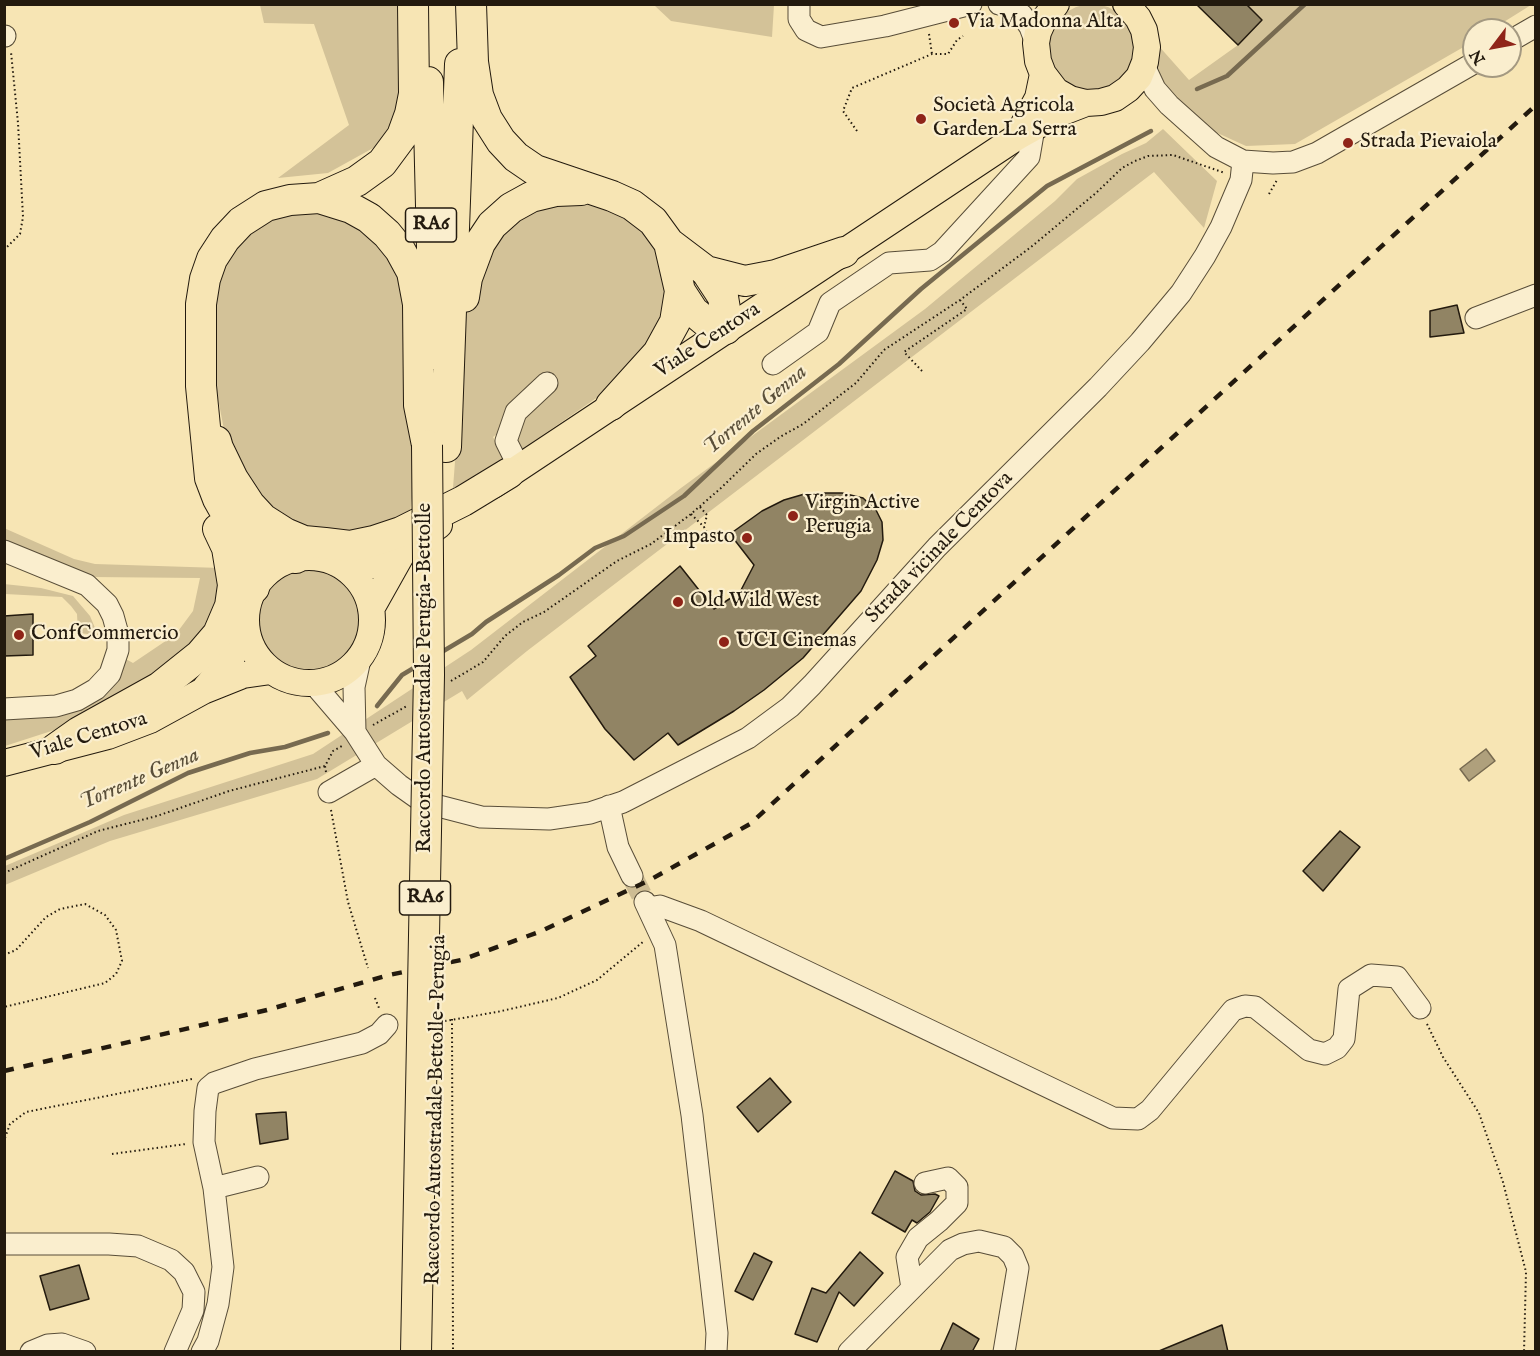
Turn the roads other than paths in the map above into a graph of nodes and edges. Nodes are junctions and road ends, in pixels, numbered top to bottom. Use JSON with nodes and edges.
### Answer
{"nodes":[{"id":1,"x":413,"y":4,"type":"edge"},
{"id":2,"x":423,"y":4,"type":"edge"},
{"id":3,"x":460,"y":4,"type":"edge"},
{"id":4,"x":471,"y":4,"type":"edge"},
{"id":5,"x":799,"y":4,"type":"edge"},
{"id":6,"x":971,"y":4,"type":"edge"},
{"id":7,"x":999,"y":4,"type":"edge"},
{"id":8,"x":1056,"y":4,"type":"edge"},
{"id":9,"x":1126,"y":4,"type":"edge"},
{"id":10,"x":1152,"y":4,"type":"edge"},
{"id":11,"x":1536,"y":26,"type":"edge"},
{"id":12,"x":1144,"y":30,"type":"junction"},
{"id":13,"x":1522,"y":34,"type":"edge"},
{"id":14,"x":1036,"y":43,"type":"junction"},
{"id":15,"x":1145,"y":62,"type":"junction"},
{"id":16,"x":1462,"y":70,"type":"edge"},
{"id":17,"x":1042,"y":74,"type":"junction"},
{"id":18,"x":1115,"y":98,"type":"junction"},
{"id":19,"x":1086,"y":103,"type":"junction"},
{"id":20,"x":1169,"y":105,"type":"junction"},
{"id":21,"x":1025,"y":132,"type":"junction"},
{"id":22,"x":1242,"y":170,"type":"junction"},
{"id":23,"x":590,"y":189,"type":"junction"},
{"id":24,"x":319,"y":198,"type":"junction"},
{"id":25,"x":669,"y":243,"type":"junction"},
{"id":26,"x":844,"y":252,"type":"junction"},
{"id":27,"x":706,"y":271,"type":"junction"},
{"id":28,"x":680,"y":291,"type":"junction"},
{"id":29,"x":1536,"y":296,"type":"edge"},
{"id":30,"x":1476,"y":318,"type":"dead end"},
{"id":31,"x":726,"y":329,"type":"junction"},
{"id":32,"x":773,"y":364,"type":"dead end"},
{"id":33,"x":547,"y":383,"type":"dead end"},
{"id":34,"x":201,"y":386,"type":"junction"},
{"id":35,"x":611,"y":405,"type":"junction"},
{"id":36,"x":440,"y":441,"type":"junction"},
{"id":37,"x":514,"y":470,"type":"junction"},
{"id":38,"x":226,"y":512,"type":"junction"},
{"id":39,"x":4,"y":551,"type":"edge"},
{"id":40,"x":403,"y":552,"type":"junction"},
{"id":41,"x":296,"y":558,"type":"junction"},
{"id":42,"x":340,"y":565,"type":"junction"},
{"id":43,"x":254,"y":588,"type":"junction"},
{"id":44,"x":371,"y":609,"type":"junction"},
{"id":45,"x":247,"y":632,"type":"junction"},
{"id":46,"x":361,"y":655,"type":"junction"},
{"id":47,"x":271,"y":670,"type":"junction"},
{"id":48,"x":314,"y":683,"type":"junction"},
{"id":49,"x":203,"y":691,"type":"junction"},
{"id":50,"x":4,"y":709,"type":"edge"},
{"id":51,"x":358,"y":734,"type":"junction"},
{"id":52,"x":55,"y":749,"type":"junction"},
{"id":53,"x":4,"y":763,"type":"edge"},
{"id":54,"x":376,"y":765,"type":"junction"},
{"id":55,"x":328,"y":792,"type":"road end"},
{"id":56,"x":609,"y":807,"type":"junction"},
{"id":57,"x":632,"y":876,"type":"tunnel mouth"},
{"id":58,"x":1420,"y":1008,"type":"road end"},
{"id":59,"x":387,"y":1025,"type":"road end"},
{"id":60,"x":258,"y":1177,"type":"dead end"},
{"id":61,"x":925,"y":1183,"type":"dead end"},
{"id":62,"x":214,"y":1188,"type":"junction"},
{"id":63,"x":4,"y":1244,"type":"edge"},
{"id":64,"x":912,"y":1288,"type":"junction"},
{"id":65,"x":31,"y":1352,"type":"edge"},
{"id":66,"x":85,"y":1352,"type":"edge"},
{"id":67,"x":175,"y":1352,"type":"edge"},
{"id":68,"x":202,"y":1352,"type":"edge"},
{"id":69,"x":416,"y":1352,"type":"edge"},
{"id":70,"x":432,"y":1352,"type":"edge"},
{"id":71,"x":716,"y":1352,"type":"edge"},
{"id":72,"x":849,"y":1352,"type":"edge"},
{"id":73,"x":1004,"y":1352,"type":"edge"}],
"edges":[{"from":1,"to":24,"type":"highway"},
{"from":2,"to":36,"type":"highway","name":"Raccordo Autostradale Perugia-Bettolle","number":"RA6"},
{"from":3,"to":36,"type":"highway","name":"Raccordo Autostradale Bettolle-Perugia","number":"RA6"},
{"from":4,"to":23,"type":"highway"},
{"from":5,"to":6,"type":"street"},
{"from":7,"to":14,"type":"street"},
{"from":8,"to":14,"type":"main road"},
{"from":9,"to":12,"type":"main road"},
{"from":10,"to":12,"type":"main road"},
{"from":11,"to":13,"type":"street"},
{"from":12,"to":15,"type":"main road"},
{"from":14,"to":17,"type":"main road"},
{"from":15,"to":18,"type":"main road"},
{"from":15,"to":20,"type":"street"},
{"from":16,"to":22,"type":"street"},
{"from":17,"to":19,"type":"main road"},
{"from":17,"to":21,"type":"main road","name":"Viale Centova"},
{"from":18,"to":19,"type":"main road","name":"Viale Centova"},
{"from":18,"to":20,"type":"street"},
{"from":19,"to":21,"type":"main road","name":"Viale Centova"},
{"from":20,"to":22,"type":"street"},
{"from":21,"to":26,"type":"main road","name":"Viale Centova"},
{"from":21,"to":32,"type":"street"},
{"from":22,"to":56,"type":"street","name":"Strada vicinale Centova"},
{"from":23,"to":25,"type":"highway"},
{"from":23,"to":36,"type":"highway"},
{"from":24,"to":34,"type":"highway"},
{"from":24,"to":36,"type":"highway"},
{"from":25,"to":27,"type":"highway"},
{"from":25,"to":28,"type":"highway"},
{"from":26,"to":27,"type":"highway"},
{"from":26,"to":31,"type":"main road","name":"Viale Centova"},
{"from":27,"to":31,"type":"highway"},
{"from":28,"to":31,"type":"highway"},
{"from":28,"to":35,"type":"highway"},
{"from":29,"to":30,"type":"street"},
{"from":31,"to":35,"type":"main road","name":"Viale Centova"},
{"from":33,"to":37,"type":"street"},
{"from":34,"to":37,"type":"highway"},
{"from":34,"to":38,"type":"highway"},
{"from":34,"to":52,"type":"highway"},
{"from":35,"to":37,"type":"main road","name":"Viale Centova"},
{"from":36,"to":69,"type":"highway","name":"Raccordo Autostradale Perugia-Bettolle","number":"RA6","bridge":true},
{"from":36,"to":70,"type":"highway","name":"Raccordo Autostradale Bettolle-Perugia","number":"RA6"},
{"from":37,"to":40,"type":"main road","name":"Viale Centova"},
{"from":38,"to":41,"type":"highway"},
{"from":38,"to":43,"type":"highway"},
{"from":39,"to":50,"type":"street"},
{"from":40,"to":42,"type":"main road"},
{"from":40,"to":44,"type":"main road"},
{"from":41,"to":42,"type":"main road"},
{"from":41,"to":43,"type":"main road"},
{"from":42,"to":44,"type":"main road"},
{"from":43,"to":45,"type":"main road"},
{"from":44,"to":46,"type":"main road"},
{"from":45,"to":47,"type":"main road"},
{"from":45,"to":49,"type":"main road"},
{"from":46,"to":48,"type":"main road"},
{"from":46,"to":51,"type":"street"},
{"from":47,"to":48,"type":"main road"},
{"from":47,"to":49,"type":"main road"},
{"from":48,"to":51,"type":"street","name":"Strada vicinale Centova"},
{"from":49,"to":52,"type":"main road","name":"Viale Centova"},
{"from":51,"to":54,"type":"street","name":"Strada vicinale Centova"},
{"from":52,"to":53,"type":"main road","name":"Viale Centova"},
{"from":54,"to":55,"type":"street"},
{"from":54,"to":56,"type":"street","name":"Strada vicinale Centova"},
{"from":56,"to":57,"type":"street"},
{"from":58,"to":71,"type":"street"},
{"from":59,"to":62,"type":"street"},
{"from":60,"to":62,"type":"street"},
{"from":61,"to":64,"type":"street"},
{"from":62,"to":68,"type":"street"},
{"from":63,"to":67,"type":"street"},
{"from":64,"to":72,"type":"street"},
{"from":64,"to":73,"type":"street"},
{"from":65,"to":66,"type":"street"}]}
